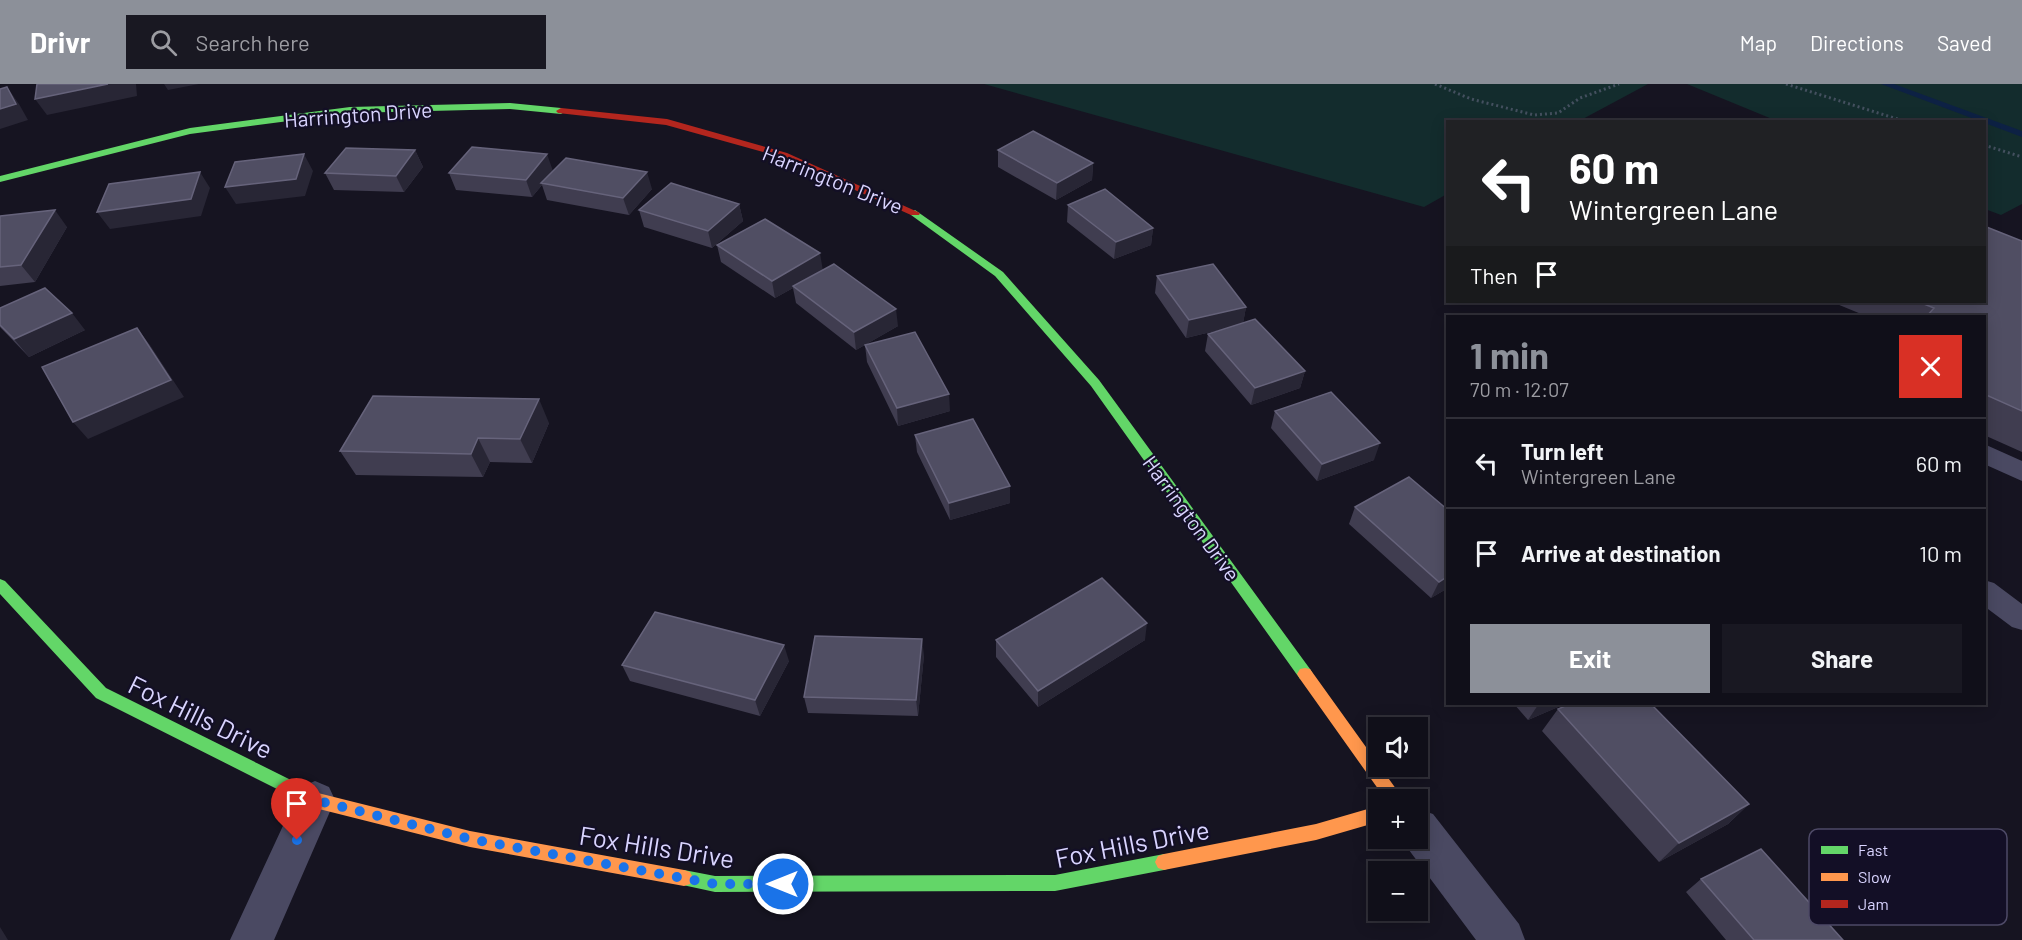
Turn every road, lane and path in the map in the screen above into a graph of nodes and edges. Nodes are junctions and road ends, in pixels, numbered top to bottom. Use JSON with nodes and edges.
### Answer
{"nodes":[{"id":1,"x":1435,"y":84,"type":"edge"},
{"id":2,"x":1619,"y":84,"type":"edge"},
{"id":3,"x":1786,"y":84,"type":"edge"},
{"id":4,"x":1901,"y":120,"type":"edge"},
{"id":5,"x":1986,"y":146,"type":"edge"},
{"id":6,"x":2022,"y":157,"type":"edge"},
{"id":7,"x":0,"y":179,"type":"edge"},
{"id":8,"x":1986,"y":454,"type":"edge"},
{"id":9,"x":2022,"y":472,"type":"edge"},
{"id":10,"x":0,"y":585,"type":"edge"},
{"id":11,"x":1986,"y":592,"type":"edge"},
{"id":12,"x":2022,"y":619,"type":"edge"},
{"id":13,"x":1388,"y":789,"type":"edge"},
{"id":14,"x":315,"y":800,"type":"junction"},
{"id":15,"x":1368,"y":817,"type":"edge"},
{"id":16,"x":1428,"y":841,"type":"edge"},
{"id":17,"x":252,"y":940,"type":"edge"},
{"id":18,"x":1503,"y":940,"type":"edge"}],
"edges":[{"from":1,"to":2,"type":"path"},
{"from":3,"to":4,"type":"path"},
{"from":5,"to":6,"type":"path"},
{"from":7,"to":13,"type":"street","name":"Harrington Drive"},
{"from":8,"to":9,"type":"lane"},
{"from":10,"to":14,"type":"street","name":"Fox Hills Drive"},
{"from":11,"to":12,"type":"lane"},
{"from":14,"to":15,"type":"street","name":"Fox Hills Drive"},
{"from":14,"to":17,"type":"street"},
{"from":16,"to":18,"type":"street"}]}
